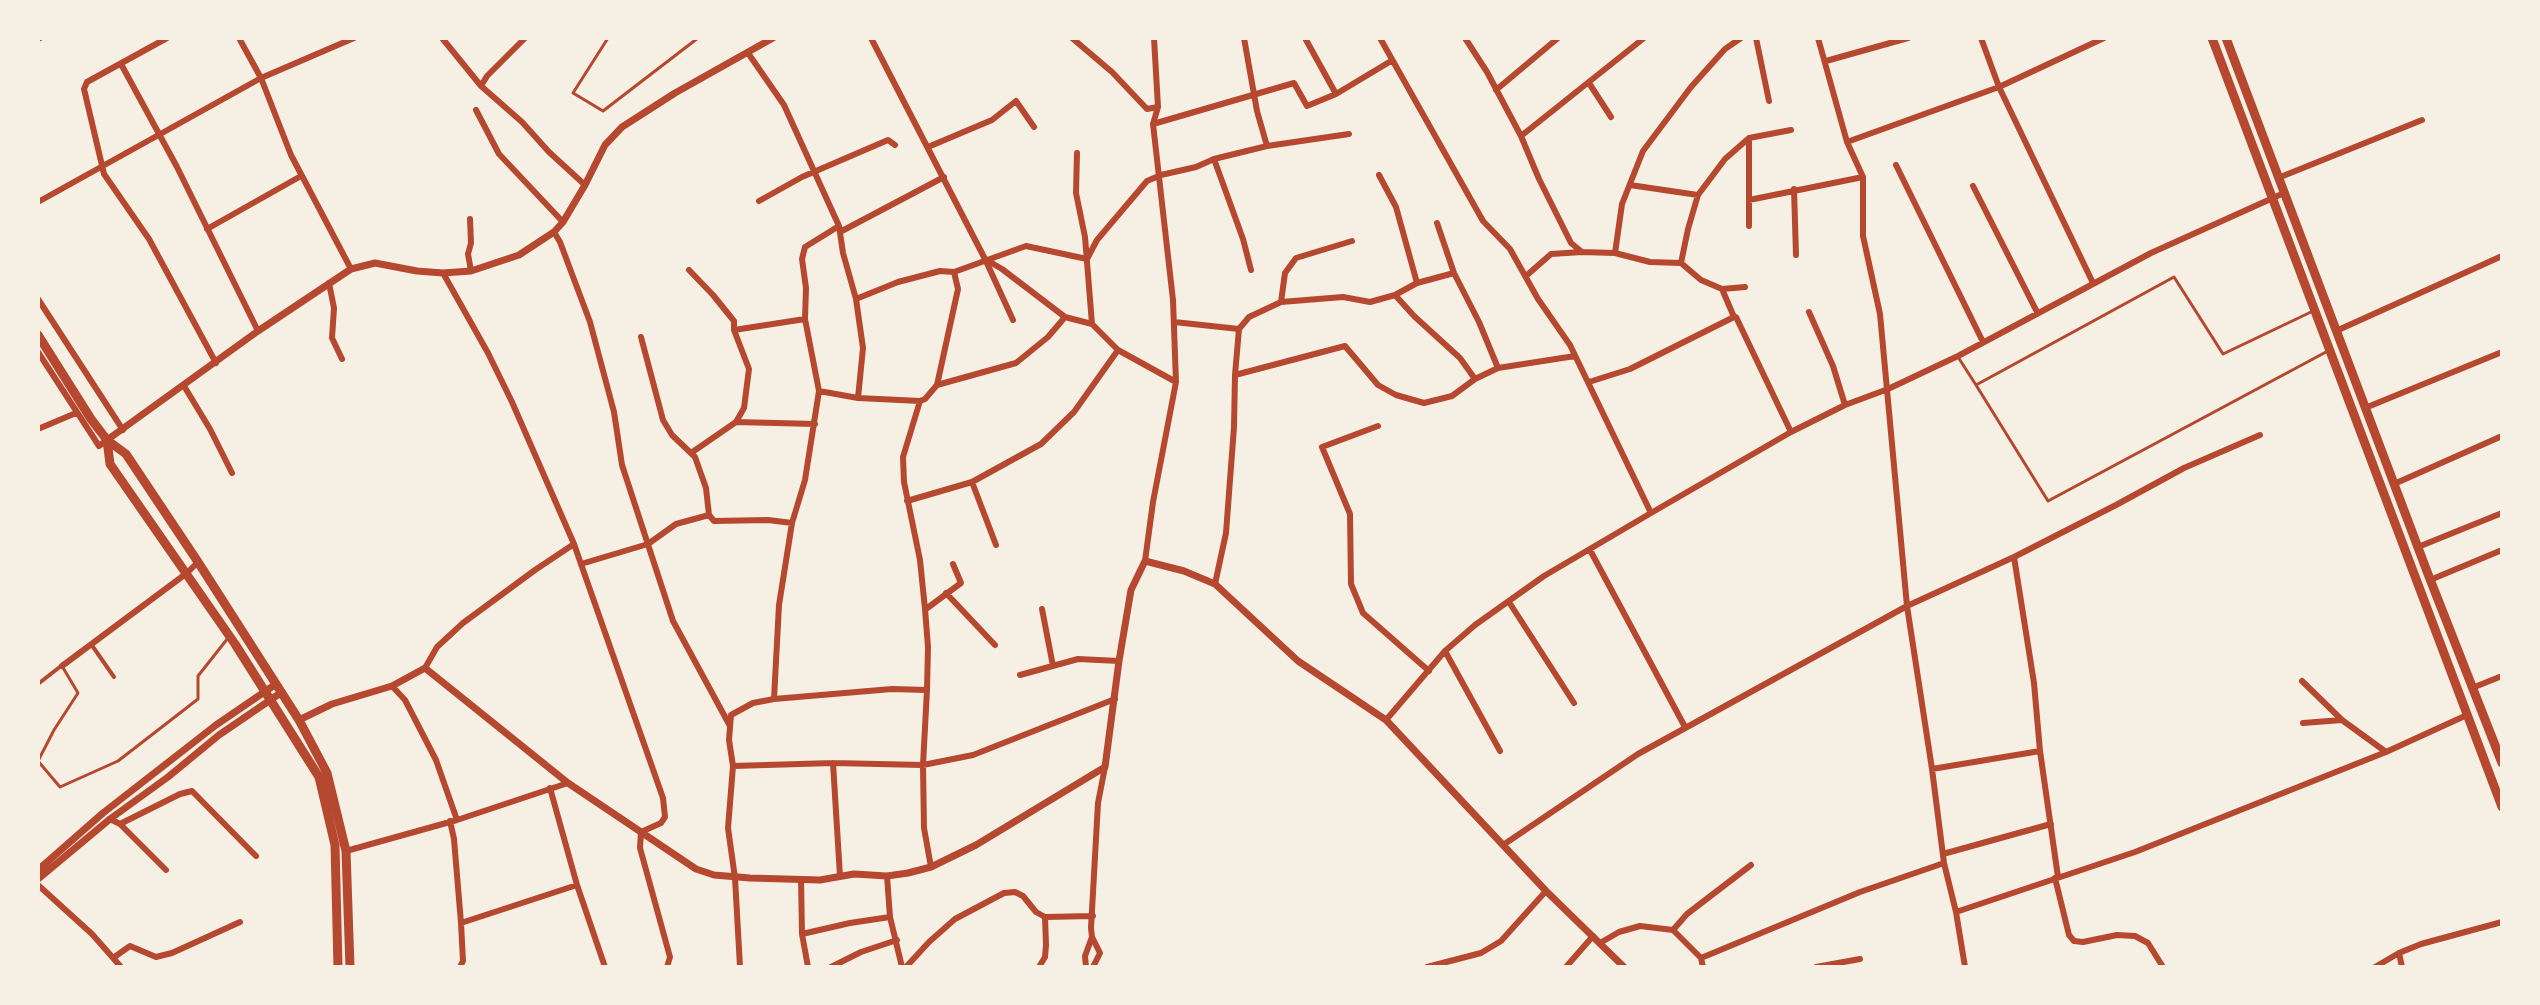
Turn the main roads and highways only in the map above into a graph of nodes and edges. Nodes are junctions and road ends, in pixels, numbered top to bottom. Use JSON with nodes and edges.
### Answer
{"nodes":[{"id":1,"x":2212,"y":38,"type":"edge"},
{"id":2,"x":2226,"y":38,"type":"edge"},
{"id":3,"x":38,"y":335,"type":"edge"},
{"id":4,"x":2350,"y":405,"type":"junction"},
{"id":5,"x":2364,"y":405,"type":"junction"},
{"id":6,"x":107,"y":440,"type":"junction"},
{"id":7,"x":2502,"y":763,"type":"edge"},
{"id":8,"x":2502,"y":807,"type":"edge"},
{"id":9,"x":343,"y":937,"type":"junction"},
{"id":10,"x":338,"y":967,"type":"edge"},
{"id":11,"x":350,"y":967,"type":"edge"}],
"edges":[{"from":1,"to":4,"type":"main road"},
{"from":2,"to":5,"type":"main road"},
{"from":3,"to":6,"type":"main road"},
{"from":4,"to":5,"type":"main road"},
{"from":4,"to":8,"type":"main road"},
{"from":5,"to":7,"type":"main road"},
{"from":6,"to":9,"type":"main road"},
{"from":6,"to":9,"type":"main road"},
{"from":9,"to":10,"type":"main road"},
{"from":9,"to":11,"type":"main road"}]}
